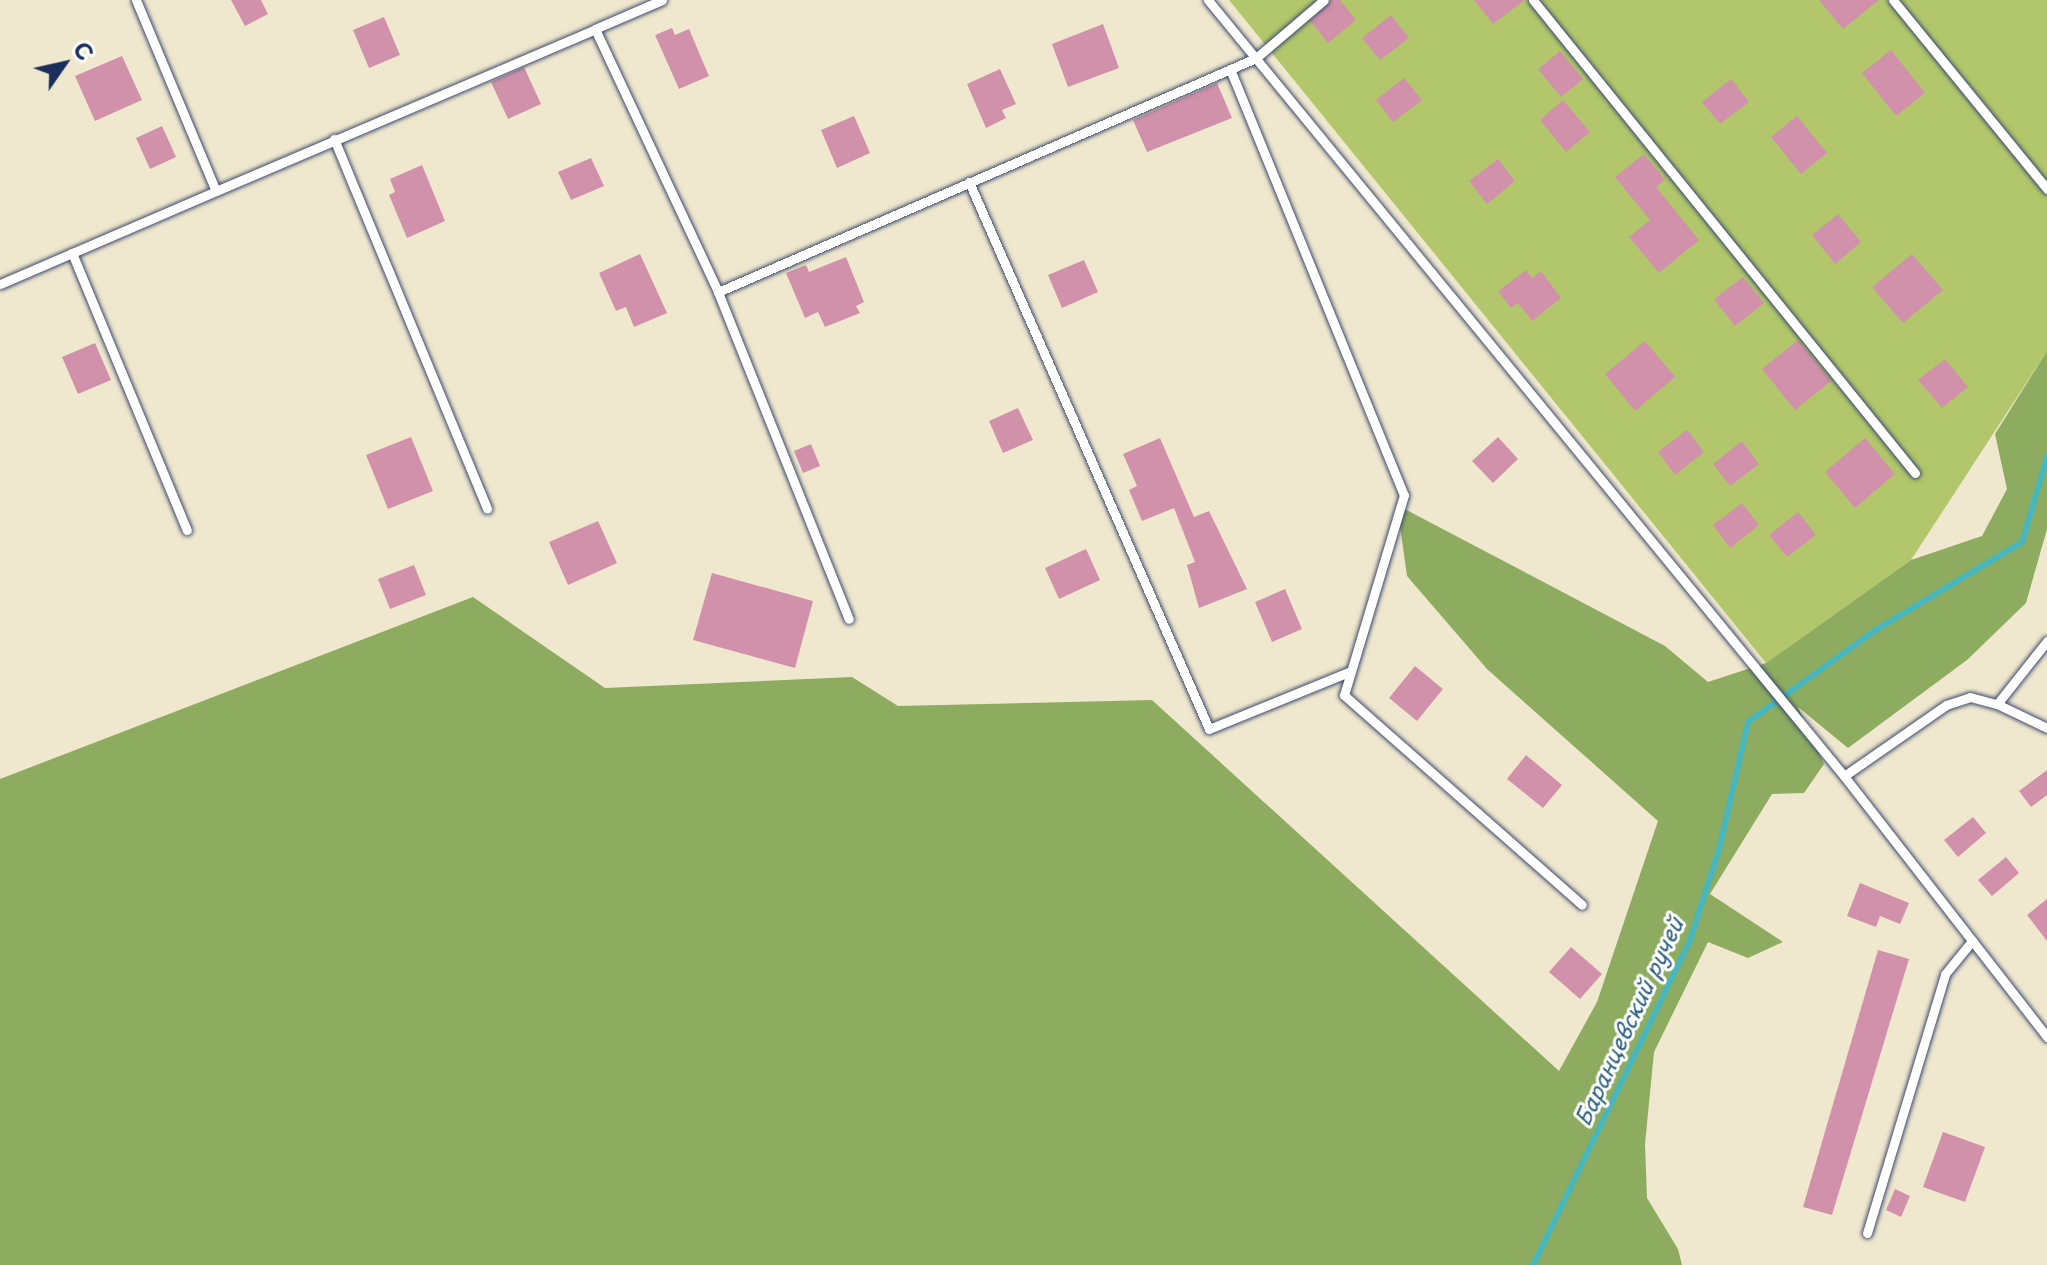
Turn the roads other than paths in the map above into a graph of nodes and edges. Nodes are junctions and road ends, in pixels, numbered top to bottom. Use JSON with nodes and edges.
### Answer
{"nodes":[{"id":1,"x":136,"y":0,"type":"edge"},
{"id":2,"x":662,"y":0,"type":"edge"},
{"id":3,"x":1208,"y":0,"type":"edge"},
{"id":4,"x":1324,"y":0,"type":"edge"},
{"id":5,"x":1533,"y":0,"type":"edge"},
{"id":6,"x":1893,"y":0,"type":"edge"},
{"id":7,"x":595,"y":29,"type":"junction"},
{"id":8,"x":1256,"y":58,"type":"junction"},
{"id":9,"x":1230,"y":69,"type":"junction"},
{"id":10,"x":334,"y":139,"type":"junction"},
{"id":11,"x":969,"y":182,"type":"junction"},
{"id":12,"x":2047,"y":189,"type":"edge"},
{"id":13,"x":216,"y":191,"type":"junction"},
{"id":14,"x":72,"y":253,"type":"junction"},
{"id":15,"x":0,"y":284,"type":"edge"},
{"id":16,"x":718,"y":292,"type":"junction"},
{"id":17,"x":1915,"y":473,"type":"dead end"},
{"id":18,"x":487,"y":509,"type":"dead end"},
{"id":19,"x":187,"y":530,"type":"dead end"},
{"id":20,"x":849,"y":619,"type":"dead end"},
{"id":21,"x":2047,"y":641,"type":"edge"},
{"id":22,"x":1351,"y":671,"type":"junction"},
{"id":23,"x":1997,"y":704,"type":"junction"},
{"id":24,"x":2047,"y":728,"type":"edge"},
{"id":25,"x":1844,"y":776,"type":"junction"},
{"id":26,"x":1582,"y":905,"type":"dead end"},
{"id":27,"x":1972,"y":941,"type":"junction"},
{"id":28,"x":2047,"y":1037,"type":"edge"},
{"id":29,"x":1867,"y":1233,"type":"dead end"}],
"edges":[{"from":1,"to":13,"type":"lane"},
{"from":2,"to":7,"type":"lane"},
{"from":3,"to":8,"type":"lane"},
{"from":4,"to":8,"type":"lane"},
{"from":5,"to":17,"type":"lane"},
{"from":6,"to":12,"type":"lane"},
{"from":7,"to":10,"type":"lane"},
{"from":7,"to":16,"type":"lane"},
{"from":8,"to":9,"type":"lane"},
{"from":8,"to":25,"type":"lane"},
{"from":9,"to":11,"type":"lane"},
{"from":9,"to":22,"type":"lane"},
{"from":10,"to":13,"type":"lane"},
{"from":10,"to":18,"type":"lane"},
{"from":11,"to":16,"type":"lane"},
{"from":11,"to":22,"type":"lane"},
{"from":13,"to":14,"type":"lane"},
{"from":14,"to":15,"type":"lane"},
{"from":14,"to":19,"type":"lane"},
{"from":16,"to":20,"type":"lane"},
{"from":21,"to":23,"type":"lane"},
{"from":22,"to":26,"type":"lane"},
{"from":23,"to":24,"type":"lane"},
{"from":23,"to":25,"type":"lane"},
{"from":25,"to":27,"type":"lane"},
{"from":27,"to":28,"type":"lane"},
{"from":27,"to":29,"type":"lane"}]}
